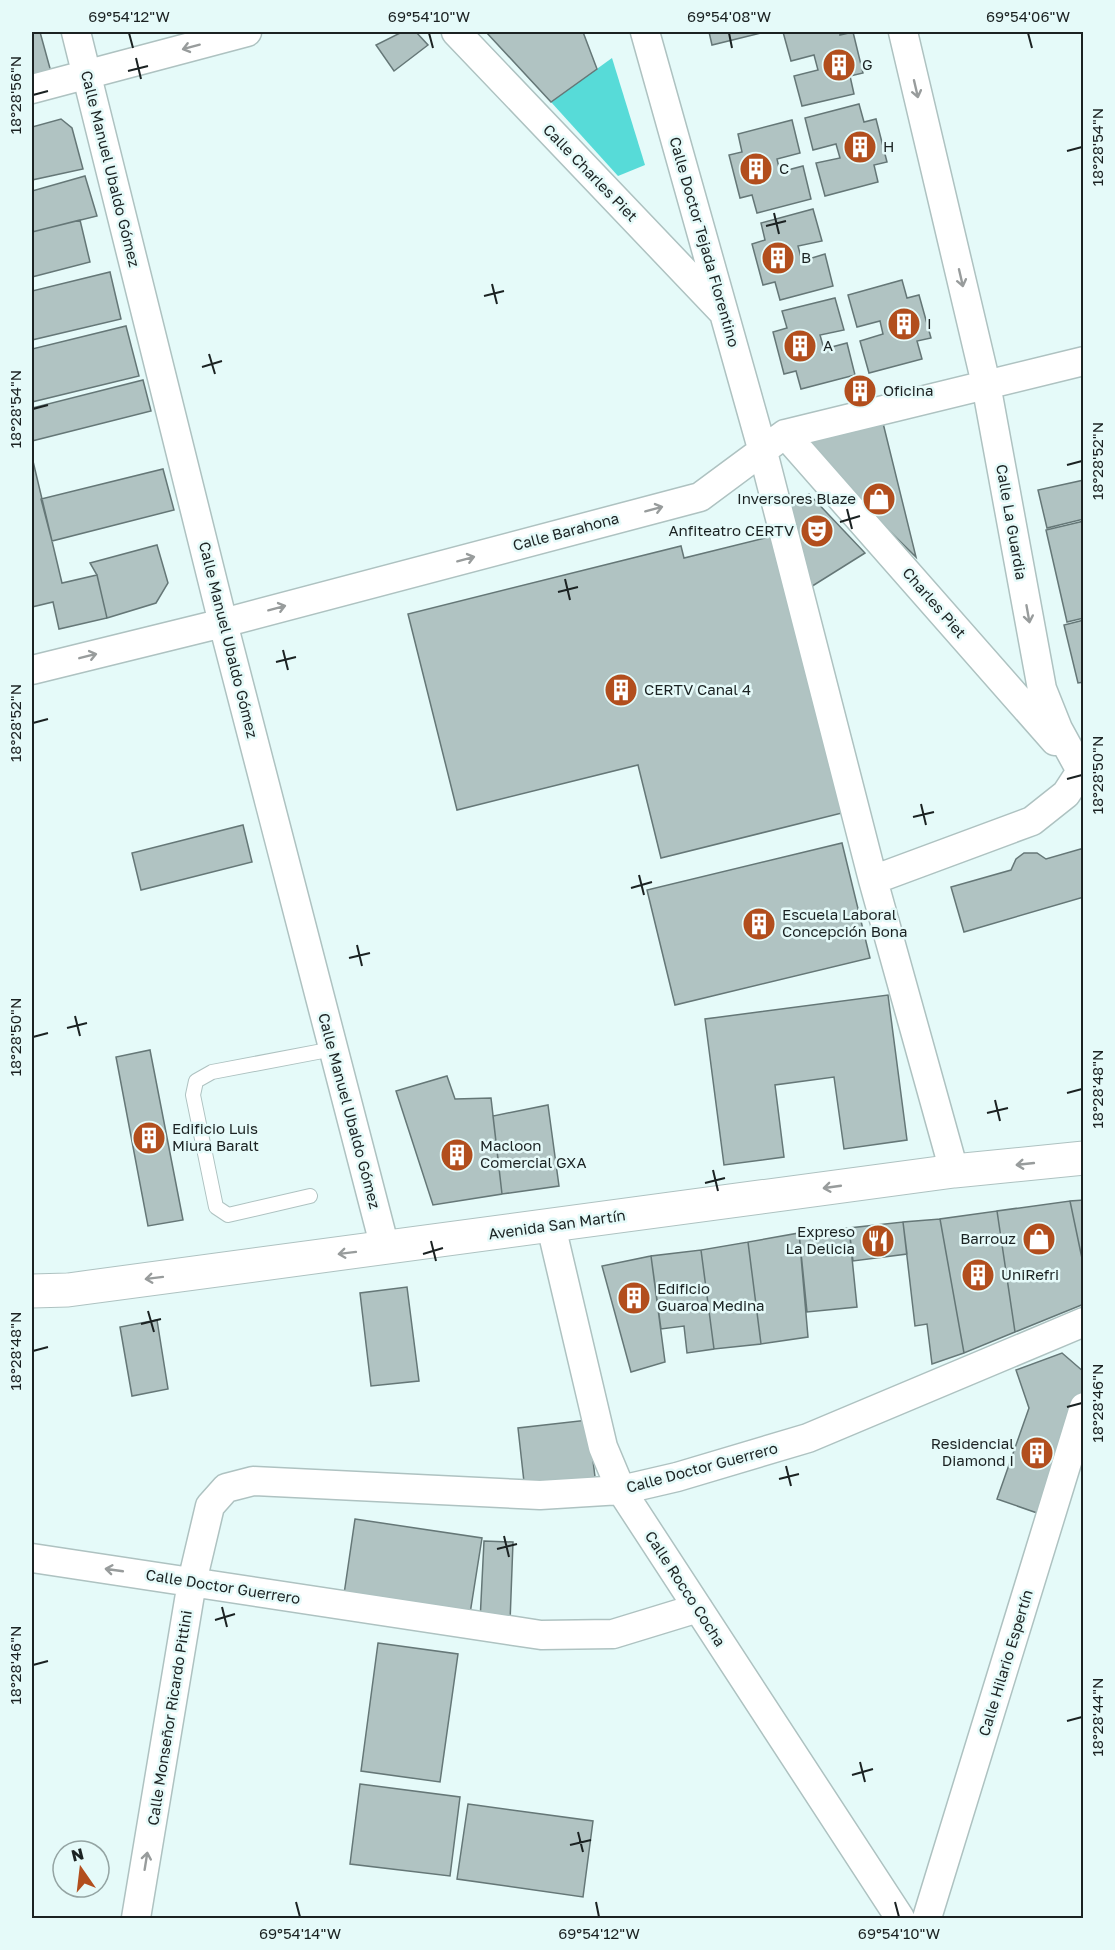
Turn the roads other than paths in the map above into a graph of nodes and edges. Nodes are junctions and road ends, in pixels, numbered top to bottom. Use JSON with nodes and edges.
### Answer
{"nodes":[{"id":1,"x":76,"y":32,"type":"edge"},
{"id":2,"x":247,"y":32,"type":"edge"},
{"id":3,"x":456,"y":32,"type":"edge"},
{"id":4,"x":645,"y":32,"type":"edge"},
{"id":5,"x":903,"y":32,"type":"edge"},
{"id":6,"x":87,"y":75,"type":"junction"},
{"id":7,"x":32,"y":89,"type":"edge"},
{"id":8,"x":724,"y":314,"type":"junction"},
{"id":9,"x":1083,"y":361,"type":"edge"},
{"id":10,"x":986,"y":384,"type":"junction"},
{"id":11,"x":785,"y":434,"type":"junction"},
{"id":12,"x":763,"y":452,"type":"junction"},
{"id":13,"x":223,"y":623,"type":"junction"},
{"id":14,"x":32,"y":670,"type":"edge"},
{"id":15,"x":1082,"y":771,"type":"edge"},
{"id":16,"x":873,"y":880,"type":"junction"},
{"id":17,"x":333,"y":1049,"type":"junction"},
{"id":18,"x":1083,"y":1158,"type":"edge"},
{"id":19,"x":954,"y":1171,"type":"junction"},
{"id":20,"x":310,"y":1196,"type":"dead end"},
{"id":21,"x":550,"y":1226,"type":"junction"},
{"id":22,"x":384,"y":1248,"type":"junction"},
{"id":23,"x":32,"y":1291,"type":"edge"},
{"id":24,"x":1083,"y":1322,"type":"edge"},
{"id":25,"x":1083,"y":1407,"type":"edge"},
{"id":26,"x":226,"y":1488,"type":"joint"},
{"id":27,"x":621,"y":1490,"type":"junction"},
{"id":28,"x":32,"y":1558,"type":"edge"},
{"id":29,"x":192,"y":1582,"type":"junction"},
{"id":30,"x":698,"y":1608,"type":"junction"},
{"id":31,"x":136,"y":1918,"type":"edge"},
{"id":32,"x":900,"y":1918,"type":"edge"},
{"id":33,"x":927,"y":1918,"type":"edge"}],
"edges":[{"from":1,"to":6,"type":"street","name":"Calle Manuel Ubaldo Gómez"},
{"from":2,"to":6,"type":"street","one_way":true},
{"from":3,"to":8,"type":"street","name":"Calle Charles Piet"},
{"from":4,"to":8,"type":"street","name":"Calle Doctor Tejada Florentino"},
{"from":5,"to":10,"type":"street","name":"Calle La Guardia","one_way":true},
{"from":6,"to":7,"type":"street"},
{"from":6,"to":13,"type":"street","name":"Calle Manuel Ubaldo Gómez"},
{"from":8,"to":12,"type":"street","name":"Calle Doctor Tejada Florentino"},
{"from":9,"to":10,"type":"street","name":"Calle Barahona"},
{"from":10,"to":11,"type":"street","name":"Calle Barahona"},
{"from":10,"to":15,"type":"street","name":"Calle La Guardia","one_way":true},
{"from":11,"to":12,"type":"street","name":"Calle Barahona"},
{"from":11,"to":15,"type":"street","name":"Charles Piet"},
{"from":13,"to":12,"type":"street","name":"Calle Barahona","one_way":true},
{"from":12,"to":16,"type":"street","name":"Calle Doctor Tejada Florentino"},
{"from":14,"to":13,"type":"street","name":"Calle Barahona","one_way":true},
{"from":13,"to":17,"type":"street","name":"Calle Manuel Ubaldo Gómez"},
{"from":15,"to":16,"type":"street"},
{"from":16,"to":19,"type":"street"},
{"from":17,"to":20,"type":"lane"},
{"from":17,"to":22,"type":"street","name":"Calle Manuel Ubaldo Gómez"},
{"from":18,"to":19,"type":"main road","name":"Avenida San Martín","one_way":true},
{"from":19,"to":21,"type":"main road","name":"Avenida San Martín","one_way":true},
{"from":21,"to":22,"type":"main road","name":"Avenida San Martín"},
{"from":21,"to":27,"type":"street","name":"Calle Rocco Cocha"},
{"from":22,"to":23,"type":"main road","name":"Avenida San Martín","one_way":true},
{"from":24,"to":27,"type":"street","name":"Calle Doctor Guerrero"},
{"from":25,"to":33,"type":"street","name":"Calle Hilario Espertín"},
{"from":26,"to":27,"type":"street","name":"Calle Doctor Guerrero"},
{"from":26,"to":29,"type":"street","name":"Calle Monseñor Ricardo Pittini"},
{"from":27,"to":30,"type":"street","name":"Calle Rocco Cocha"},
{"from":29,"to":28,"type":"street","name":"Calle Doctor Guerrero","one_way":true},
{"from":29,"to":30,"type":"street","name":"Calle Doctor Guerrero"},
{"from":31,"to":29,"type":"street","name":"Calle Monseñor Ricardo Pittini","one_way":true},
{"from":30,"to":32,"type":"street","name":"Calle Rocco Cocha"}]}
